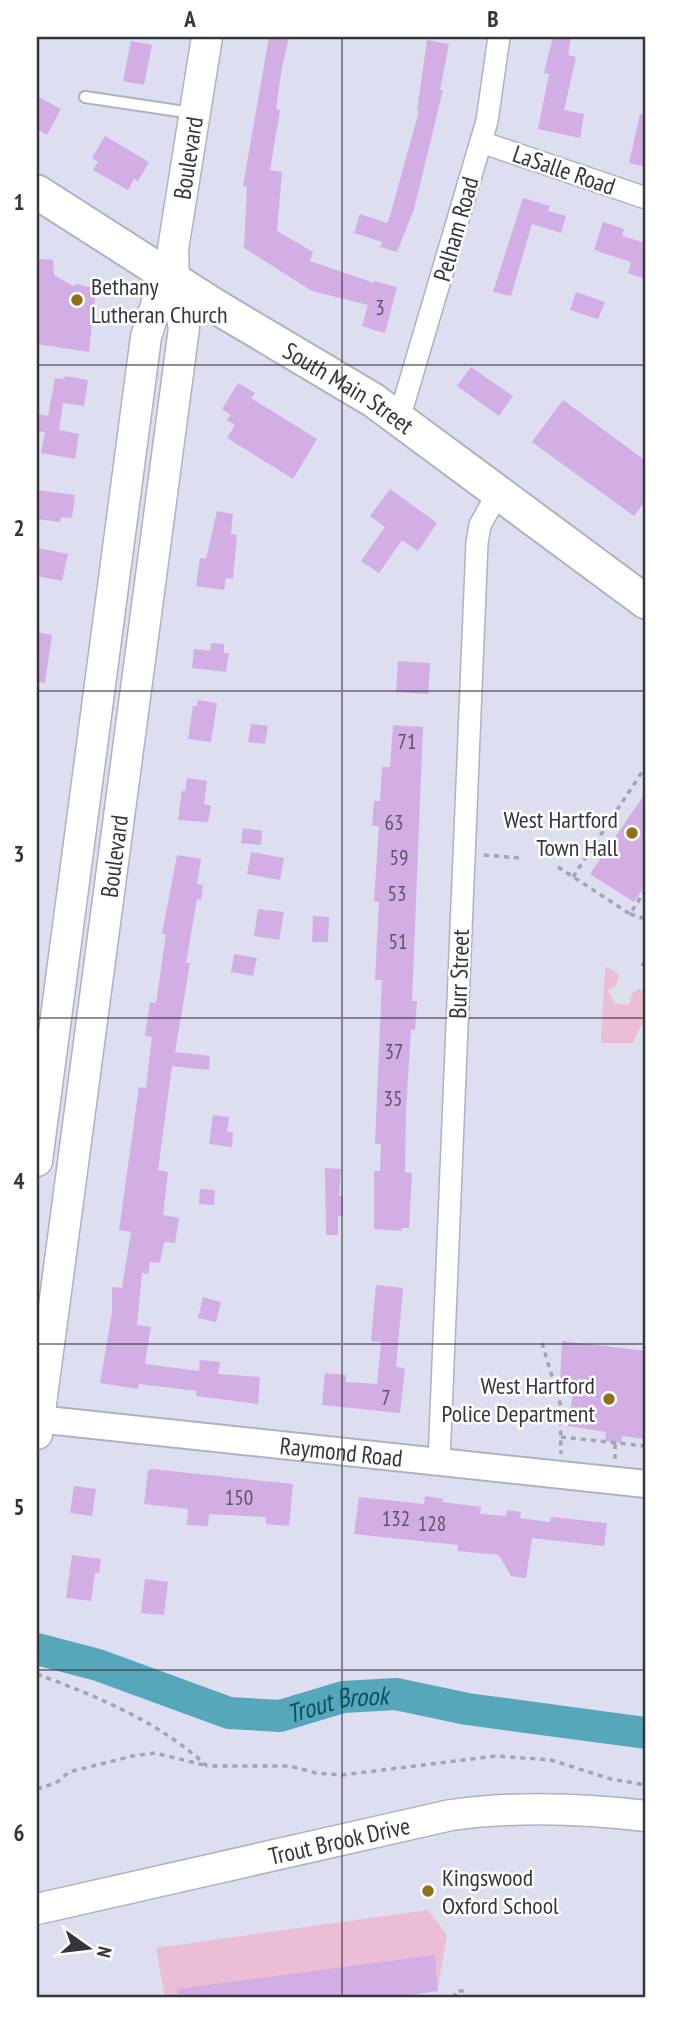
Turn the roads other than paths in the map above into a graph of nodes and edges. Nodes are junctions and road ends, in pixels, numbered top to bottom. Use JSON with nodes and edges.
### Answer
{"nodes":[{"id":1,"x":207,"y":37,"type":"edge"},
{"id":2,"x":499,"y":37,"type":"edge"},
{"id":3,"x":85,"y":97,"type":"dead end"},
{"id":4,"x":194,"y":113,"type":"junction"},
{"id":5,"x":481,"y":142,"type":"junction"},
{"id":6,"x":37,"y":192,"type":"edge"},
{"id":7,"x":646,"y":198,"type":"edge"},
{"id":8,"x":174,"y":279,"type":"junction"},
{"id":9,"x":399,"y":419,"type":"junction"},
{"id":10,"x":498,"y":493,"type":"junction"},
{"id":11,"x":115,"y":572,"type":"junction"},
{"id":12,"x":151,"y":578,"type":"junction"},
{"id":13,"x":644,"y":596,"type":"edge"},
{"id":14,"x":78,"y":848,"type":"junction"},
{"id":15,"x":115,"y":854,"type":"junction"},
{"id":16,"x":42,"y":1122,"type":"junction"},
{"id":17,"x":78,"y":1127,"type":"junction"},
{"id":18,"x":37,"y":1161,"type":"edge"},
{"id":19,"x":37,"y":1424,"type":"edge"},
{"id":20,"x":439,"y":1461,"type":"junction"},
{"id":21,"x":646,"y":1483,"type":"edge"},
{"id":22,"x":646,"y":1816,"type":"edge"},
{"id":23,"x":37,"y":1909,"type":"edge"}],
"edges":[{"from":1,"to":4,"type":"main road","name":"Boulevard"},
{"from":2,"to":5,"type":"street","name":"Pelham Road"},
{"from":3,"to":4,"type":"lane"},
{"from":4,"to":8,"type":"main road","name":"Boulevard"},
{"from":5,"to":7,"type":"street","name":"LaSalle Road"},
{"from":5,"to":9,"type":"street","name":"Pelham Road"},
{"from":6,"to":8,"type":"main road","name":"South Main Street"},
{"from":8,"to":9,"type":"main road","name":"South Main Street"},
{"from":8,"to":11,"type":"main road","name":"Boulevard"},
{"from":8,"to":12,"type":"main road","name":"Boulevard"},
{"from":9,"to":10,"type":"main road","name":"South Main Street"},
{"from":10,"to":13,"type":"main road","name":"South Main Street"},
{"from":10,"to":20,"type":"street","name":"Burr Street"},
{"from":11,"to":12,"type":"main road"},
{"from":11,"to":14,"type":"main road","name":"Boulevard"},
{"from":12,"to":15,"type":"main road","name":"Boulevard"},
{"from":14,"to":15,"type":"main road"},
{"from":14,"to":16,"type":"main road","name":"Boulevard"},
{"from":15,"to":17,"type":"main road","name":"Boulevard"},
{"from":16,"to":17,"type":"main road"},
{"from":16,"to":18,"type":"main road","name":"Boulevard"},
{"from":17,"to":19,"type":"main road","name":"Boulevard"},
{"from":19,"to":20,"type":"street","name":"Raymond Road"},
{"from":20,"to":21,"type":"street","name":"Raymond Road"},
{"from":22,"to":23,"type":"main road","name":"Trout Brook Drive"}]}
